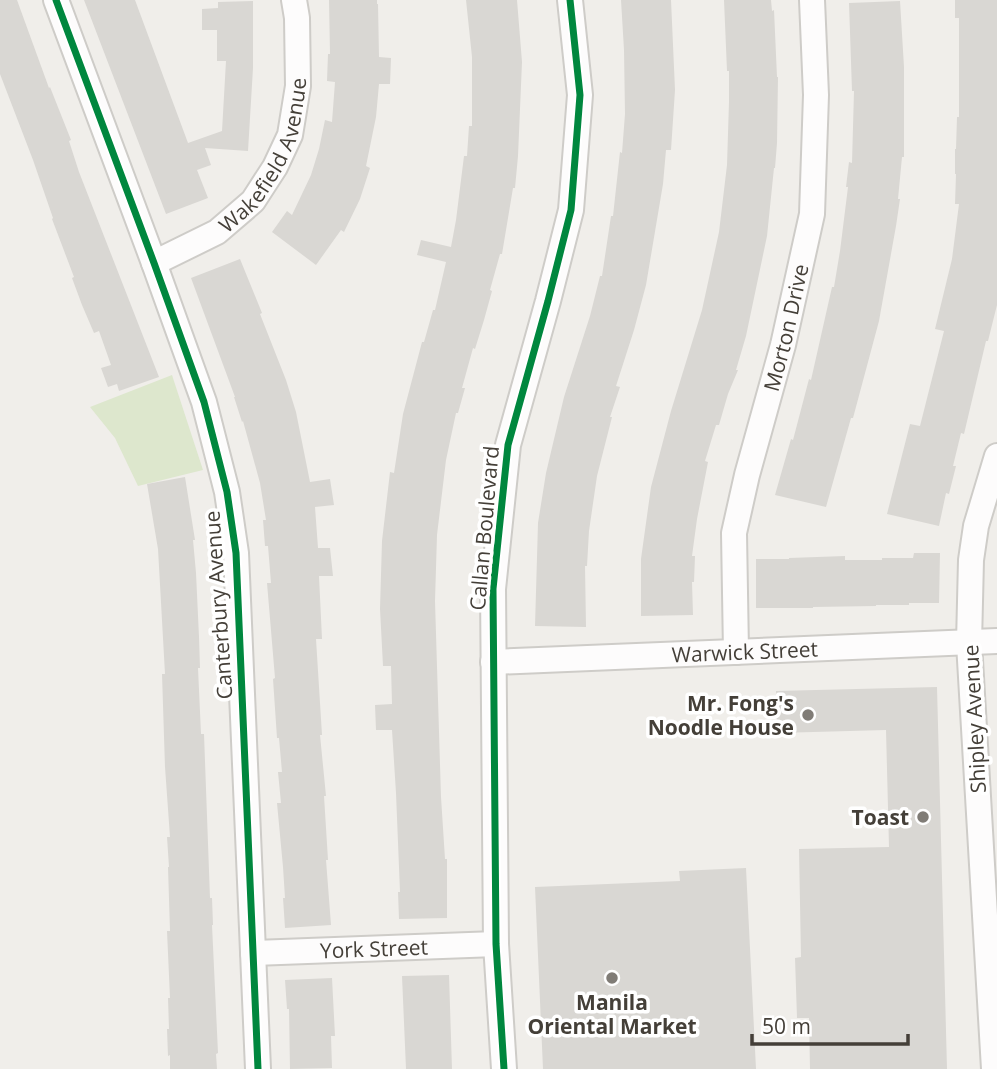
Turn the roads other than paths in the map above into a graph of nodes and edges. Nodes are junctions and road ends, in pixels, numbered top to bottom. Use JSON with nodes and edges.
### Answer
{"nodes":[{"id":1,"x":56,"y":0,"type":"edge"},
{"id":2,"x":294,"y":0,"type":"edge"},
{"id":3,"x":570,"y":0,"type":"edge"},
{"id":4,"x":812,"y":0,"type":"edge"},
{"id":5,"x":154,"y":263,"type":"junction"},
{"id":6,"x":997,"y":456,"type":"edge"},
{"id":7,"x":997,"y":641,"type":"edge"},
{"id":8,"x":969,"y":643,"type":"junction"},
{"id":9,"x":736,"y":652,"type":"junction"},
{"id":10,"x":493,"y":662,"type":"junction"},
{"id":11,"x":496,"y":944,"type":"junction"},
{"id":12,"x":253,"y":953,"type":"junction"},
{"id":13,"x":258,"y":1069,"type":"edge"},
{"id":14,"x":505,"y":1069,"type":"edge"},
{"id":15,"x":994,"y":1069,"type":"edge"}],
"edges":[{"from":1,"to":5,"type":"street","name":"Canterbury Avenue"},
{"from":2,"to":5,"type":"street","name":"Wakefield Avenue"},
{"from":3,"to":10,"type":"street","name":"Callan Boulevard"},
{"from":4,"to":9,"type":"street","name":"Morton Drive"},
{"from":5,"to":12,"type":"street","name":"Canterbury Avenue"},
{"from":6,"to":8,"type":"street","name":"Shipley Avenue"},
{"from":7,"to":8,"type":"street","name":"Warwick Street"},
{"from":8,"to":9,"type":"street","name":"Warwick Street"},
{"from":8,"to":15,"type":"street","name":"Shipley Avenue"},
{"from":9,"to":10,"type":"street","name":"Warwick Street"},
{"from":10,"to":11,"type":"street","name":"Callan Boulevard"},
{"from":11,"to":12,"type":"street","name":"York Street"},
{"from":11,"to":14,"type":"street","name":"Callan Boulevard"},
{"from":12,"to":13,"type":"street","name":"Canterbury Avenue"}]}
